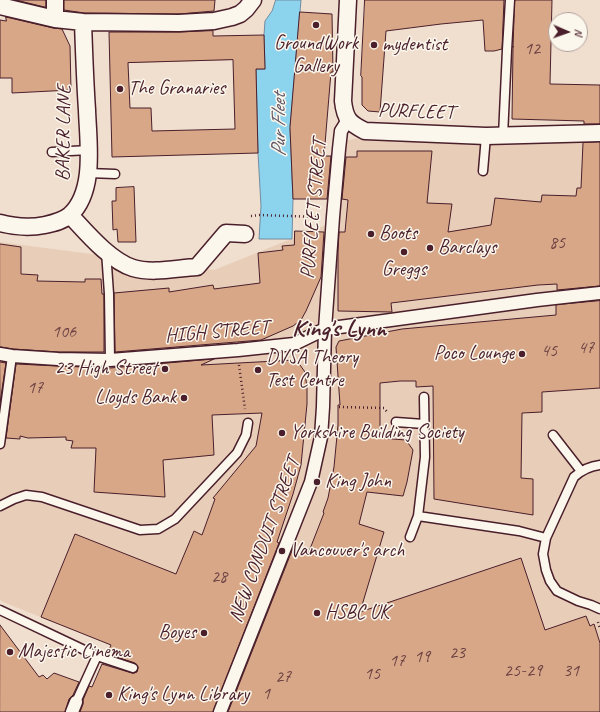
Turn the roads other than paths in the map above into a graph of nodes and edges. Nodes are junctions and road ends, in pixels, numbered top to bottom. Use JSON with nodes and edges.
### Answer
{"nodes":[{"id":1,"x":56,"y":0,"type":"edge"},
{"id":2,"x":253,"y":0,"type":"edge"},
{"id":3,"x":348,"y":0,"type":"edge"},
{"id":4,"x":510,"y":0,"type":"edge"},
{"id":5,"x":0,"y":6,"type":"edge"},
{"id":6,"x":55,"y":19,"type":"junction"},
{"id":7,"x":83,"y":22,"type":"junction"},
{"id":8,"x":348,"y":120,"type":"junction"},
{"id":9,"x":600,"y":133,"type":"edge"},
{"id":10,"x":486,"y":136,"type":"junction"},
{"id":11,"x":503,"y":136,"type":"junction"},
{"id":12,"x":89,"y":150,"type":"junction"},
{"id":13,"x":52,"y":152,"type":"dead end"},
{"id":14,"x":483,"y":171,"type":"dead end"},
{"id":15,"x":88,"y":174,"type":"junction"},
{"id":16,"x":115,"y":174,"type":"dead end"},
{"id":17,"x":70,"y":215,"type":"junction"},
{"id":18,"x":0,"y":223,"type":"edge"},
{"id":19,"x":245,"y":234,"type":"dead end"},
{"id":20,"x":106,"y":251,"type":"junction"},
{"id":21,"x":600,"y":294,"type":"edge"},
{"id":22,"x":325,"y":329,"type":"junction"},
{"id":23,"x":0,"y":354,"type":"edge"},
{"id":24,"x":12,"y":356,"type":"junction"},
{"id":25,"x":110,"y":360,"type":"junction"},
{"id":26,"x":424,"y":397,"type":"dead end"},
{"id":27,"x":396,"y":422,"type":"road end"},
{"id":28,"x":248,"y":424,"type":"road end"},
{"id":29,"x":424,"y":424,"type":"junction"},
{"id":30,"x":553,"y":435,"type":"dead end"},
{"id":31,"x":0,"y":444,"type":"edge"},
{"id":32,"x":600,"y":465,"type":"edge"},
{"id":33,"x":581,"y":471,"type":"junction"},
{"id":34,"x":0,"y":506,"type":"edge"},
{"id":35,"x":418,"y":516,"type":"junction"},
{"id":36,"x":410,"y":537,"type":"dead end"},
{"id":37,"x":546,"y":538,"type":"junction"},
{"id":38,"x":600,"y":609,"type":"edge"},
{"id":39,"x":0,"y":610,"type":"edge"},
{"id":40,"x":97,"y":656,"type":"junction"},
{"id":41,"x":132,"y":668,"type":"dead end"},
{"id":42,"x":74,"y":707,"type":"edge"},
{"id":43,"x":220,"y":712,"type":"edge"}],
"edges":[{"from":1,"to":6,"type":"street"},
{"from":2,"to":7,"type":"street"},
{"from":3,"to":8,"type":"street","name":"PURFLEET STREET"},
{"from":4,"to":11,"type":"lane"},
{"from":5,"to":6,"type":"street"},
{"from":6,"to":7,"type":"street"},
{"from":7,"to":12,"type":"street","name":"BAKER LANE"},
{"from":8,"to":10,"type":"street","name":"PURFLEET"},
{"from":8,"to":22,"type":"street","name":"PURFLEET STREET"},
{"from":9,"to":11,"type":"street","name":"PURFLEET"},
{"from":10,"to":11,"type":"street","name":"PURFLEET"},
{"from":10,"to":14,"type":"lane"},
{"from":12,"to":13,"type":"lane"},
{"from":12,"to":15,"type":"street","name":"BAKER LANE"},
{"from":15,"to":16,"type":"lane"},
{"from":15,"to":17,"type":"street","name":"BAKER LANE"},
{"from":17,"to":18,"type":"street","name":"BAKER LANE"},
{"from":17,"to":20,"type":"street"},
{"from":19,"to":20,"type":"street"},
{"from":20,"to":25,"type":"lane"},
{"from":21,"to":22,"type":"street","name":"HIGH STREET"},
{"from":22,"to":25,"type":"street","name":"HIGH STREET"},
{"from":22,"to":43,"type":"street","name":"NEW CONDUIT STREET"},
{"from":23,"to":24,"type":"street","name":"HIGH STREET"},
{"from":24,"to":25,"type":"street","name":"HIGH STREET"},
{"from":24,"to":31,"type":"lane"},
{"from":26,"to":29,"type":"lane"},
{"from":27,"to":29,"type":"lane"},
{"from":28,"to":34,"type":"lane"},
{"from":29,"to":35,"type":"lane"},
{"from":30,"to":33,"type":"lane"},
{"from":32,"to":33,"type":"lane"},
{"from":33,"to":37,"type":"lane"},
{"from":35,"to":36,"type":"lane"},
{"from":35,"to":37,"type":"lane"},
{"from":37,"to":38,"type":"lane"},
{"from":39,"to":40,"type":"lane"},
{"from":40,"to":41,"type":"lane"},
{"from":40,"to":42,"type":"lane"}]}
